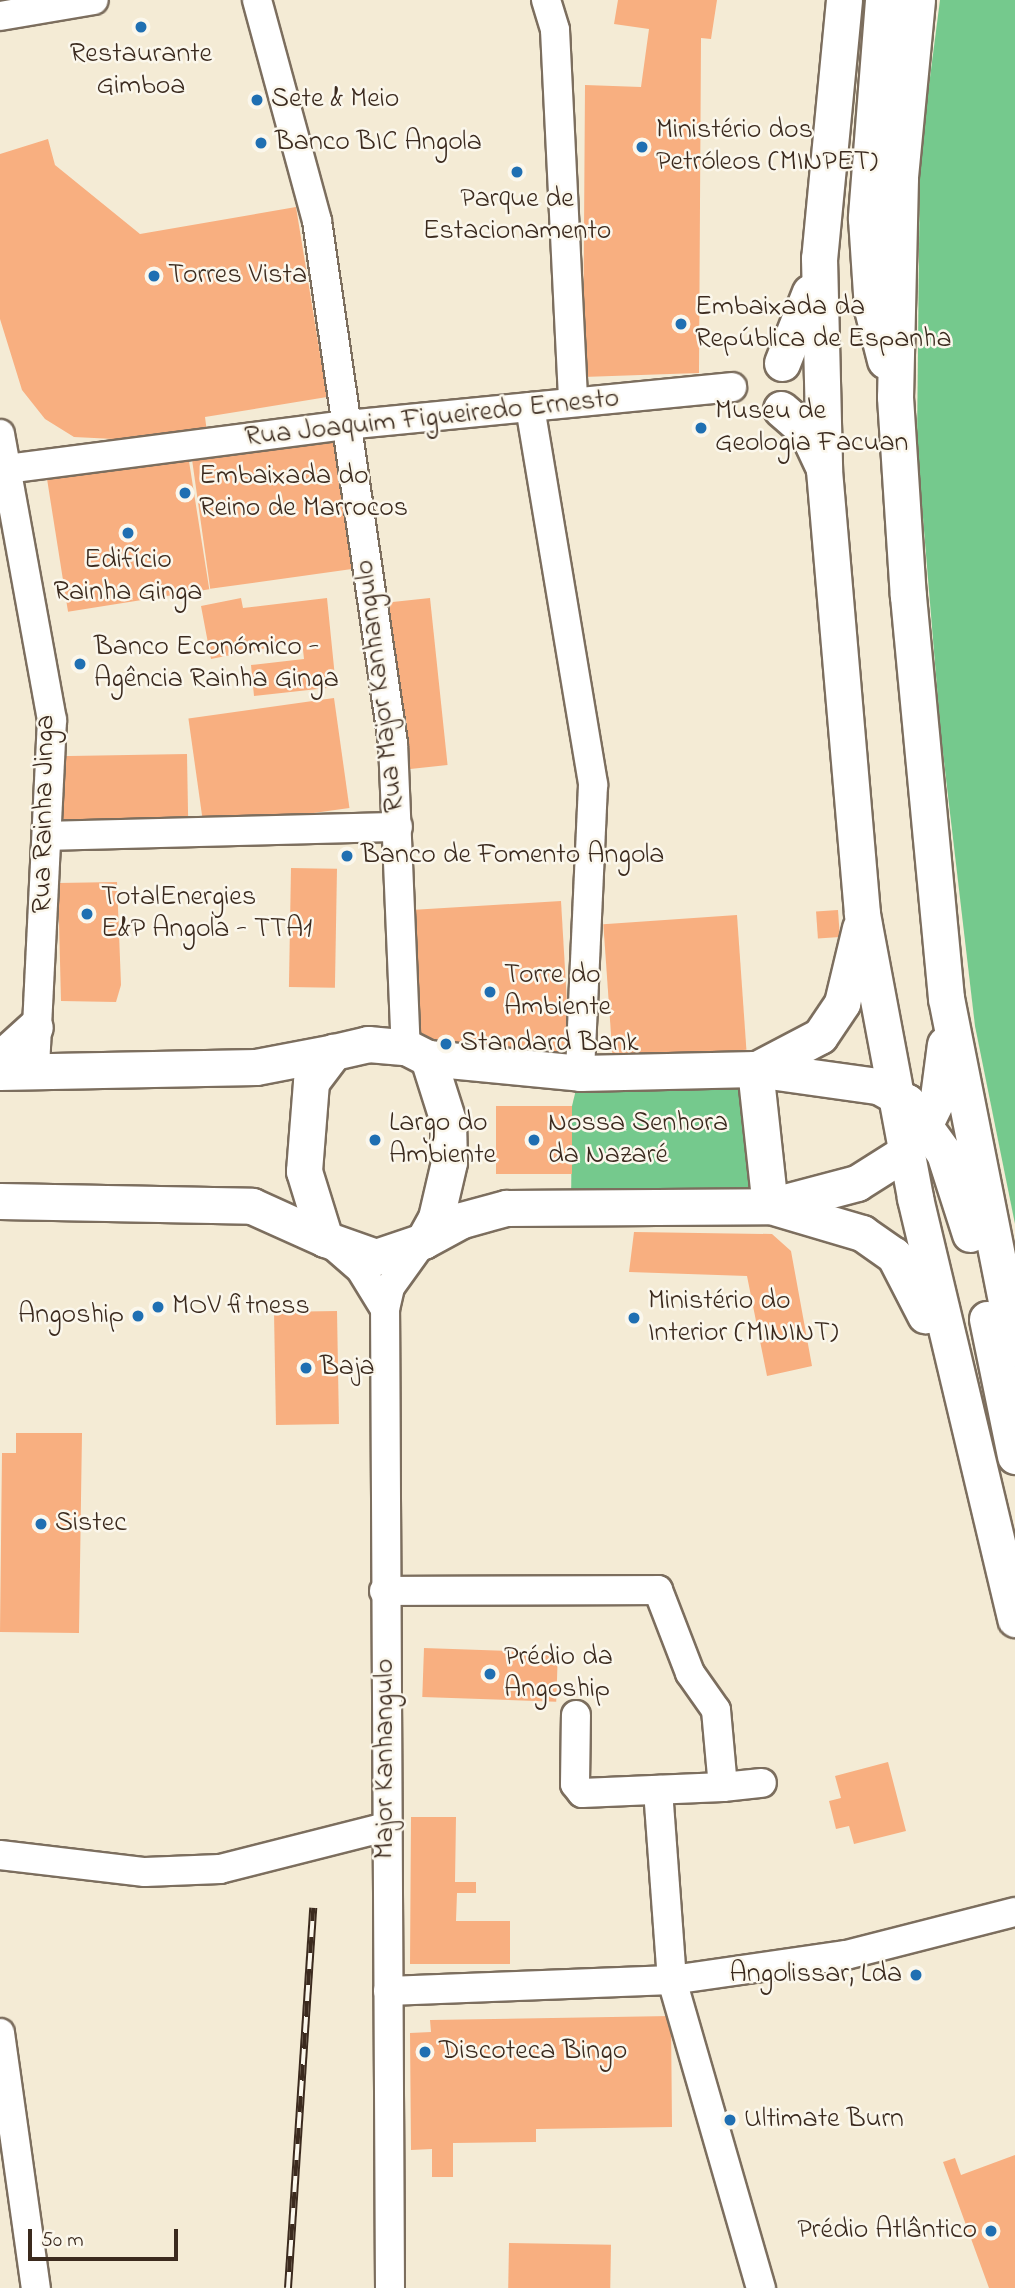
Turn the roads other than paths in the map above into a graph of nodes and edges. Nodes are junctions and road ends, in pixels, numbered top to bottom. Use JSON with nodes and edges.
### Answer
{"nodes":[{"id":1,"x":93,"y":0,"type":"edge"},
{"id":2,"x":257,"y":0,"type":"edge"},
{"id":3,"x":547,"y":0,"type":"edge"},
{"id":4,"x":844,"y":0,"type":"edge"},
{"id":5,"x":884,"y":0,"type":"edge"},
{"id":6,"x":917,"y":0,"type":"edge"},
{"id":7,"x":0,"y":16,"type":"edge"},
{"id":8,"x":819,"y":258,"type":"junction"},
{"id":9,"x":782,"y":363,"type":"dead end"},
{"id":10,"x":732,"y":387,"type":"dead end"},
{"id":11,"x":895,"y":397,"type":"junction"},
{"id":12,"x":573,"y":402,"type":"junction"},
{"id":13,"x":530,"y":407,"type":"junction"},
{"id":14,"x":781,"y":409,"type":"dead end"},
{"id":15,"x":346,"y":425,"type":"junction"},
{"id":16,"x":0,"y":434,"type":"edge"},
{"id":17,"x":6,"y":469,"type":"junction"},
{"id":18,"x":824,"y":470,"type":"junction"},
{"id":19,"x":6,"y":502,"type":"edge"},
{"id":20,"x":398,"y":827,"type":"junction"},
{"id":21,"x":48,"y":836,"type":"junction"},
{"id":22,"x":863,"y":914,"type":"junction"},
{"id":23,"x":946,"y":998,"type":"junction"},
{"id":24,"x":35,"y":1027,"type":"junction"},
{"id":25,"x":334,"y":1052,"type":"junction"},
{"id":26,"x":417,"y":1052,"type":"junction"},
{"id":27,"x":0,"y":1059,"type":"edge"},
{"id":28,"x":755,"y":1069,"type":"junction"},
{"id":29,"x":0,"y":1072,"type":"edge"},
{"id":30,"x":35,"y":1072,"type":"junction"},
{"id":31,"x":580,"y":1073,"type":"junction"},
{"id":32,"x":897,"y":1095,"type":"junction"},
{"id":33,"x":915,"y":1138,"type":"junction"},
{"id":34,"x":0,"y":1201,"type":"edge"},
{"id":35,"x":770,"y":1206,"type":"junction"},
{"id":36,"x":325,"y":1239,"type":"junction"},
{"id":37,"x":423,"y":1241,"type":"junction"},
{"id":38,"x":385,"y":1309,"type":"junction"},
{"id":39,"x":1015,"y":1348,"type":"edge"},
{"id":40,"x":960,"y":1406,"type":"junction"},
{"id":41,"x":1015,"y":1455,"type":"edge"},
{"id":42,"x":384,"y":1591,"type":"junction"},
{"id":43,"x":1015,"y":1619,"type":"edge"},
{"id":44,"x":576,"y":1715,"type":"dead end"},
{"id":45,"x":762,"y":1783,"type":"dead end"},
{"id":46,"x":723,"y":1787,"type":"junction"},
{"id":47,"x":657,"y":1790,"type":"junction"},
{"id":48,"x":386,"y":1827,"type":"junction"},
{"id":49,"x":0,"y":1855,"type":"edge"},
{"id":50,"x":1014,"y":1912,"type":"edge"},
{"id":51,"x":672,"y":1980,"type":"junction"},
{"id":52,"x":388,"y":1992,"type":"junction"},
{"id":53,"x":0,"y":2033,"type":"edge"},
{"id":54,"x":36,"y":2288,"type":"edge"},
{"id":55,"x":390,"y":2288,"type":"edge"},
{"id":56,"x":761,"y":2288,"type":"edge"}],
"edges":[{"from":1,"to":7,"type":"street"},
{"from":2,"to":15,"type":"street","name":"Rua Major Kanhangulo"},
{"from":3,"to":12,"type":"street"},
{"from":4,"to":8,"type":"main road"},
{"from":5,"to":11,"type":"main road"},
{"from":6,"to":11,"type":"main road"},
{"from":8,"to":9,"type":"main road"},
{"from":8,"to":18,"type":"main road"},
{"from":10,"to":12,"type":"street","name":"Rua Joaquim Figueiredo Ernesto"},
{"from":11,"to":23,"type":"main road"},
{"from":12,"to":13,"type":"street","name":"Rua Joaquim Figueiredo Ernesto"},
{"from":13,"to":15,"type":"street","name":"Rua Joaquim Figueiredo Ernesto"},
{"from":13,"to":31,"type":"street"},
{"from":14,"to":18,"type":"main road"},
{"from":15,"to":17,"type":"street","name":"Rua Joaquim Figueiredo Ernesto"},
{"from":15,"to":20,"type":"street","name":"Rua Major Kanhangulo"},
{"from":16,"to":17,"type":"street","name":"Rua Rainha Jinga"},
{"from":17,"to":19,"type":"street","name":"Rua Rainha Jinga"},
{"from":18,"to":22,"type":"main road"},
{"from":19,"to":21,"type":"street","name":"Rua Rainha Jinga"},
{"from":20,"to":21,"type":"street"},
{"from":20,"to":26,"type":"street","name":"Rua Major Kanhangulo"},
{"from":21,"to":24,"type":"street","name":"Rua Rainha Jinga"},
{"from":22,"to":28,"type":"main road"},
{"from":22,"to":32,"type":"main road"},
{"from":23,"to":33,"type":"main road"},
{"from":23,"to":39,"type":"main road"},
{"from":24,"to":27,"type":"main road"},
{"from":24,"to":30,"type":"street","name":"Rua Rainha Jinga"},
{"from":25,"to":26,"type":"main road"},
{"from":25,"to":30,"type":"main road"},
{"from":25,"to":36,"type":"main road"},
{"from":26,"to":31,"type":"main road"},
{"from":26,"to":37,"type":"main road"},
{"from":28,"to":31,"type":"main road"},
{"from":28,"to":32,"type":"main road"},
{"from":28,"to":35,"type":"main road"},
{"from":29,"to":30,"type":"main road"},
{"from":32,"to":33,"type":"main road"},
{"from":33,"to":35,"type":"main road"},
{"from":33,"to":40,"type":"main road"},
{"from":33,"to":41,"type":"main road"},
{"from":34,"to":36,"type":"main road"},
{"from":35,"to":37,"type":"main road"},
{"from":35,"to":40,"type":"main road"},
{"from":36,"to":37,"type":"main road"},
{"from":36,"to":38,"type":"street"},
{"from":37,"to":38,"type":"street","name":"Major Kanhangulo"},
{"from":38,"to":42,"type":"street","name":"Major Kanhangulo"},
{"from":40,"to":43,"type":"main road"},
{"from":42,"to":46,"type":"street"},
{"from":42,"to":48,"type":"street","name":"Major Kanhangulo"},
{"from":44,"to":47,"type":"street"},
{"from":45,"to":46,"type":"street"},
{"from":46,"to":47,"type":"street"},
{"from":47,"to":51,"type":"street"},
{"from":48,"to":49,"type":"street"},
{"from":48,"to":52,"type":"street","name":"Major Kanhangulo"},
{"from":50,"to":51,"type":"street"},
{"from":51,"to":52,"type":"street"},
{"from":51,"to":56,"type":"street"},
{"from":52,"to":55,"type":"street","name":"Major Kanhangulo"},
{"from":53,"to":54,"type":"street"}]}
